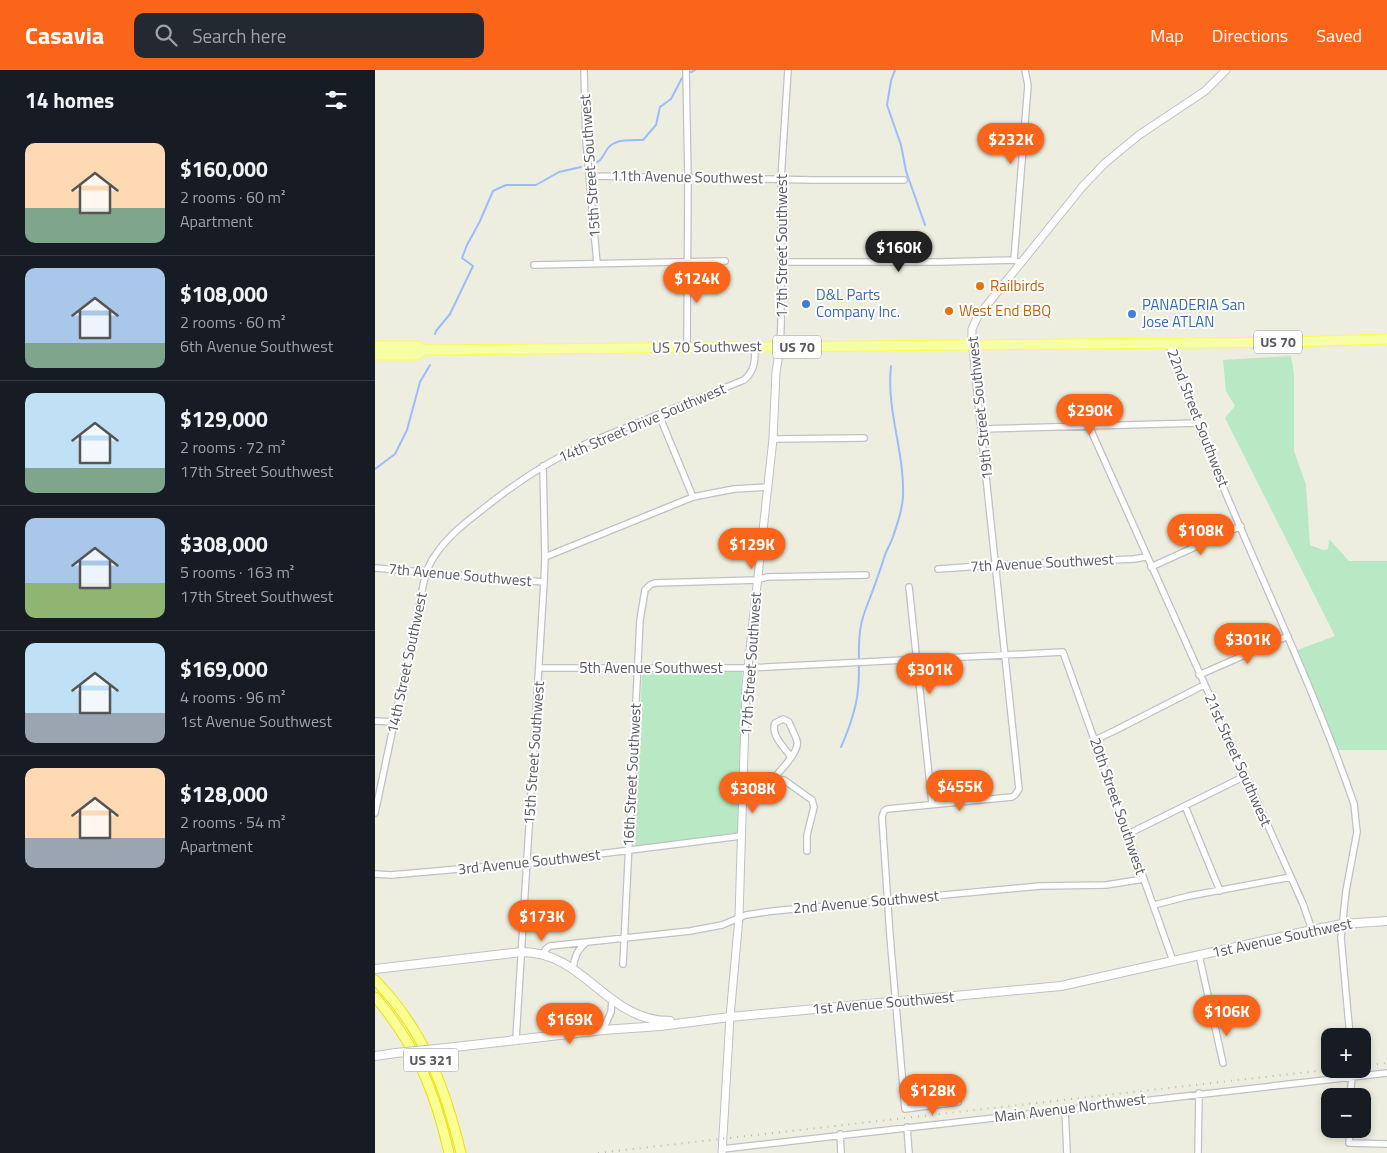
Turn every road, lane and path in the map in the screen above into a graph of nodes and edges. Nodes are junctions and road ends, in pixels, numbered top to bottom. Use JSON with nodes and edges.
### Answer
{"nodes":[{"id":1,"x":584,"y":70,"type":"edge"},
{"id":2,"x":686,"y":70,"type":"edge"},
{"id":3,"x":788,"y":70,"type":"edge"},
{"id":4,"x":1025,"y":70,"type":"edge"},
{"id":5,"x":1226,"y":70,"type":"edge"},
{"id":6,"x":590,"y":176,"type":"junction"},
{"id":7,"x":688,"y":177,"type":"junction"},
{"id":8,"x":781,"y":179,"type":"junction"},
{"id":9,"x":904,"y":180,"type":"dead end"},
{"id":10,"x":687,"y":261,"type":"junction"},
{"id":11,"x":725,"y":261,"type":"dead end"},
{"id":12,"x":781,"y":262,"type":"junction"},
{"id":13,"x":1018,"y":262,"type":"junction"},
{"id":14,"x":597,"y":263,"type":"junction"},
{"id":15,"x":533,"y":264,"type":"dead end"},
{"id":16,"x":1387,"y":339,"type":"edge"},
{"id":17,"x":1168,"y":342,"type":"junction"},
{"id":18,"x":972,"y":344,"type":"junction"},
{"id":19,"x":375,"y":346,"type":"edge"},
{"id":20,"x":755,"y":347,"type":"junction"},
{"id":21,"x":780,"y":347,"type":"junction"},
{"id":22,"x":687,"y":348,"type":"junction"},
{"id":23,"x":425,"y":350,"type":"junction"},
{"id":24,"x":375,"y":355,"type":"edge"},
{"id":25,"x":659,"y":415,"type":"junction"},
{"id":26,"x":1198,"y":423,"type":"junction"},
{"id":27,"x":1089,"y":426,"type":"junction"},
{"id":28,"x":981,"y":430,"type":"junction"},
{"id":29,"x":864,"y":438,"type":"dead end"},
{"id":30,"x":773,"y":439,"type":"junction"},
{"id":31,"x":543,"y":466,"type":"junction"},
{"id":32,"x":768,"y":487,"type":"junction"},
{"id":33,"x":693,"y":497,"type":"junction"},
{"id":34,"x":1241,"y":526,"type":"junction"},
{"id":35,"x":545,"y":557,"type":"junction"},
{"id":36,"x":1146,"y":557,"type":"junction"},
{"id":37,"x":996,"y":565,"type":"junction"},
{"id":38,"x":1151,"y":567,"type":"junction"},
{"id":39,"x":375,"y":568,"type":"edge"},
{"id":40,"x":938,"y":569,"type":"dead end"},
{"id":41,"x":427,"y":571,"type":"junction"},
{"id":42,"x":866,"y":575,"type":"dead end"},
{"id":43,"x":757,"y":580,"type":"junction"},
{"id":44,"x":544,"y":582,"type":"junction"},
{"id":45,"x":909,"y":586,"type":"dead end"},
{"id":46,"x":1287,"y":636,"type":"junction"},
{"id":47,"x":1063,"y":652,"type":"joint"},
{"id":48,"x":1005,"y":654,"type":"junction"},
{"id":49,"x":916,"y":659,"type":"junction"},
{"id":50,"x":540,"y":668,"type":"junction"},
{"id":51,"x":637,"y":668,"type":"junction"},
{"id":52,"x":748,"y":668,"type":"junction"},
{"id":53,"x":1199,"y":675,"type":"junction"},
{"id":54,"x":1204,"y":685,"type":"junction"},
{"id":55,"x":375,"y":721,"type":"edge"},
{"id":56,"x":394,"y":722,"type":"junction"},
{"id":57,"x":1095,"y":740,"type":"junction"},
{"id":58,"x":791,"y":757,"type":"junction"},
{"id":59,"x":1245,"y":776,"type":"junction"},
{"id":60,"x":743,"y":778,"type":"junction"},
{"id":61,"x":773,"y":779,"type":"junction"},
{"id":62,"x":931,"y":804,"type":"junction"},
{"id":63,"x":1185,"y":806,"type":"junction"},
{"id":64,"x":375,"y":814,"type":"edge"},
{"id":65,"x":1128,"y":834,"type":"junction"},
{"id":66,"x":741,"y":836,"type":"junction"},
{"id":67,"x":628,"y":851,"type":"junction"},
{"id":68,"x":807,"y":851,"type":"dead end"},
{"id":69,"x":528,"y":863,"type":"junction"},
{"id":70,"x":375,"y":874,"type":"edge"},
{"id":71,"x":1291,"y":877,"type":"junction"},
{"id":72,"x":1144,"y":878,"type":"junction"},
{"id":73,"x":1220,"y":891,"type":"junction"},
{"id":74,"x":887,"y":900,"type":"junction"},
{"id":75,"x":1154,"y":905,"type":"junction"},
{"id":76,"x":739,"y":917,"type":"junction"},
{"id":77,"x":1387,"y":921,"type":"edge"},
{"id":78,"x":1342,"y":924,"type":"junction"},
{"id":79,"x":1312,"y":930,"type":"junction"},
{"id":80,"x":624,"y":938,"type":"junction"},
{"id":81,"x":590,"y":941,"type":"junction"},
{"id":82,"x":522,"y":952,"type":"junction"},
{"id":83,"x":543,"y":954,"type":"junction"},
{"id":84,"x":1199,"y":955,"type":"junction"},
{"id":85,"x":1173,"y":961,"type":"junction"},
{"id":86,"x":623,"y":964,"type":"dead end"},
{"id":87,"x":375,"y":969,"type":"edge"},
{"id":88,"x":573,"y":969,"type":"junction"},
{"id":89,"x":375,"y":980,"type":"edge"},
{"id":90,"x":375,"y":997,"type":"edge"},
{"id":91,"x":612,"y":1000,"type":"junction"},
{"id":92,"x":896,"y":1002,"type":"junction"},
{"id":93,"x":730,"y":1017,"type":"junction"},
{"id":94,"x":692,"y":1021,"type":"junction"},
{"id":95,"x":1349,"y":1028,"type":"edge"},
{"id":96,"x":603,"y":1030,"type":"junction"},
{"id":97,"x":516,"y":1039,"type":"junction"},
{"id":98,"x":375,"y":1056,"type":"edge"},
{"id":99,"x":1223,"y":1063,"type":"dead end"},
{"id":100,"x":1387,"y":1073,"type":"edge"},
{"id":101,"x":1371,"y":1074,"type":"edge"},
{"id":102,"x":1335,"y":1078,"type":"edge"},
{"id":103,"x":1199,"y":1093,"type":"junction"},
{"id":104,"x":958,"y":1102,"type":"dead end"},
{"id":105,"x":1065,"y":1109,"type":"junction"},
{"id":106,"x":907,"y":1127,"type":"junction"},
{"id":107,"x":840,"y":1134,"type":"junction"},
{"id":108,"x":1350,"y":1138,"type":"edge"},
{"id":109,"x":1387,"y":1144,"type":"edge"},
{"id":110,"x":723,"y":1151,"type":"edge"},
{"id":111,"x":449,"y":1153,"type":"edge"},
{"id":112,"x":461,"y":1153,"type":"edge"},
{"id":113,"x":841,"y":1153,"type":"edge"},
{"id":114,"x":909,"y":1153,"type":"edge"},
{"id":115,"x":1067,"y":1153,"type":"edge"},
{"id":116,"x":1198,"y":1153,"type":"edge"}],
"edges":[{"from":1,"to":6,"type":"street","name":"15th Street Southwest"},
{"from":2,"to":7,"type":"street"},
{"from":3,"to":8,"type":"street","name":"17th Street Southwest"},
{"from":4,"to":13,"type":"street"},
{"from":5,"to":13,"type":"street","name":"19th Street Southwest"},
{"from":6,"to":7,"type":"street","name":"11th Avenue Southwest"},
{"from":6,"to":14,"type":"street","name":"15th Street Southwest"},
{"from":7,"to":8,"type":"street","name":"11th Avenue Southwest"},
{"from":7,"to":10,"type":"street"},
{"from":8,"to":9,"type":"street","name":"11th Avenue Southwest"},
{"from":8,"to":12,"type":"street","name":"17th Street Southwest"},
{"from":10,"to":11,"type":"street"},
{"from":10,"to":14,"type":"street"},
{"from":10,"to":22,"type":"street"},
{"from":12,"to":13,"type":"street"},
{"from":12,"to":21,"type":"street","name":"17th Street Southwest"},
{"from":13,"to":18,"type":"street","name":"19th Street Southwest"},
{"from":14,"to":15,"type":"street"},
{"from":16,"to":17,"type":"main road","number":"US 70"},
{"from":17,"to":18,"type":"main road","name":"US 70 Southwest","number":"US 70"},
{"from":17,"to":26,"type":"street","name":"22nd Street Southwest"},
{"from":18,"to":21,"type":"main road","name":"US 70 Southwest","number":"US 70"},
{"from":18,"to":28,"type":"street","name":"19th Street Southwest"},
{"from":19,"to":23,"type":"main road","name":"US 70 Southwest","number":"US 70"},
{"from":20,"to":21,"type":"main road","name":"US 70 Southwest","number":"US 70"},
{"from":20,"to":22,"type":"main road","name":"US 70 Southwest","number":"US 70"},
{"from":20,"to":25,"type":"street","name":"14th Street Drive Southwest"},
{"from":21,"to":30,"type":"street","name":"17th Street Southwest"},
{"from":22,"to":23,"type":"main road","name":"US 70 Southwest","number":"US 70"},
{"from":23,"to":24,"type":"main road","name":"US 70 Southwest","number":"US 70"},
{"from":25,"to":31,"type":"street","name":"14th Street Drive Southwest"},
{"from":25,"to":33,"type":"street"},
{"from":26,"to":27,"type":"street"},
{"from":26,"to":34,"type":"street","name":"22nd Street Southwest"},
{"from":27,"to":28,"type":"street"},
{"from":27,"to":36,"type":"street","name":"21st Street Southwest"},
{"from":28,"to":37,"type":"street","name":"19th Street Southwest"},
{"from":29,"to":30,"type":"street"},
{"from":30,"to":32,"type":"street","name":"17th Street Southwest"},
{"from":31,"to":35,"type":"street","name":"15th Street Southwest"},
{"from":31,"to":41,"type":"street","name":"14th Street Drive Southwest"},
{"from":32,"to":33,"type":"street"},
{"from":32,"to":43,"type":"street","name":"17th Street Southwest"},
{"from":33,"to":35,"type":"street"},
{"from":34,"to":38,"type":"street"},
{"from":34,"to":46,"type":"street","name":"22nd Street Southwest"},
{"from":35,"to":44,"type":"street","name":"15th Street Southwest"},
{"from":36,"to":37,"type":"street","name":"7th Avenue Southwest"},
{"from":36,"to":38,"type":"street","name":"21st Street Southwest"},
{"from":37,"to":40,"type":"street","name":"7th Avenue Southwest"},
{"from":37,"to":48,"type":"street","name":"19th Street Southwest"},
{"from":38,"to":53,"type":"street","name":"21st Street Southwest"},
{"from":39,"to":41,"type":"street","name":"7th Avenue Southwest"},
{"from":41,"to":44,"type":"street","name":"7th Avenue Southwest"},
{"from":41,"to":56,"type":"street","name":"14th Street Southwest"},
{"from":42,"to":43,"type":"street"},
{"from":43,"to":51,"type":"street","name":"16th Street Southwest"},
{"from":43,"to":52,"type":"street","name":"17th Street Southwest"},
{"from":44,"to":50,"type":"street","name":"15th Street Southwest"},
{"from":45,"to":49,"type":"street"},
{"from":46,"to":53,"type":"street"},
{"from":46,"to":78,"type":"street","name":"22nd Street Southwest"},
{"from":47,"to":48,"type":"street","name":"5th Avenue Southwest"},
{"from":47,"to":57,"type":"street","name":"20th Street Southwest"},
{"from":48,"to":49,"type":"street","name":"5th Avenue Southwest"},
{"from":48,"to":62,"type":"street","name":"19th Street Southwest"},
{"from":49,"to":52,"type":"street","name":"5th Avenue Southwest"},
{"from":49,"to":62,"type":"street"},
{"from":50,"to":51,"type":"street","name":"5th Avenue Southwest"},
{"from":50,"to":69,"type":"street","name":"15th Street Southwest"},
{"from":51,"to":52,"type":"street","name":"5th Avenue Southwest"},
{"from":51,"to":67,"type":"street","name":"16th Street Southwest"},
{"from":52,"to":60,"type":"street","name":"17th Street Southwest"},
{"from":53,"to":54,"type":"street","name":"21st Street Southwest"},
{"from":54,"to":57,"type":"street"},
{"from":54,"to":59,"type":"street","name":"21st Street Southwest"},
{"from":55,"to":56,"type":"street"},
{"from":56,"to":64,"type":"street","name":"14th Street Southwest"},
{"from":57,"to":65,"type":"street","name":"20th Street Southwest"},
{"from":58,"to":58,"type":"street"},
{"from":58,"to":61,"type":"street"},
{"from":59,"to":63,"type":"street"},
{"from":59,"to":71,"type":"street","name":"21st Street Southwest"},
{"from":60,"to":61,"type":"street"},
{"from":60,"to":66,"type":"street","name":"17th Street Southwest"},
{"from":61,"to":68,"type":"street"},
{"from":62,"to":74,"type":"street"},
{"from":63,"to":65,"type":"street"},
{"from":63,"to":73,"type":"street"},
{"from":65,"to":72,"type":"street","name":"20th Street Southwest"},
{"from":66,"to":67,"type":"street","name":"3rd Avenue Southwest"},
{"from":66,"to":76,"type":"street","name":"17th Street Southwest"},
{"from":67,"to":69,"type":"street","name":"3rd Avenue Southwest"},
{"from":67,"to":80,"type":"street","name":"16th Street Southwest"},
{"from":69,"to":70,"type":"street","name":"3rd Avenue Southwest"},
{"from":69,"to":82,"type":"street","name":"15th Street Southwest"},
{"from":71,"to":73,"type":"street"},
{"from":71,"to":79,"type":"street","name":"21st Street Southwest"},
{"from":72,"to":74,"type":"street","name":"2nd Avenue Southwest"},
{"from":72,"to":75,"type":"street","name":"20th Street Southwest"},
{"from":73,"to":75,"type":"street"},
{"from":74,"to":76,"type":"street","name":"2nd Avenue Southwest"},
{"from":74,"to":92,"type":"street"},
{"from":75,"to":85,"type":"street","name":"20th Street Southwest"},
{"from":76,"to":80,"type":"street","name":"2nd Avenue Southwest"},
{"from":76,"to":93,"type":"street","name":"17th Street Southwest"},
{"from":77,"to":78,"type":"main road","name":"1st Avenue Southwest"},
{"from":78,"to":79,"type":"main road","name":"1st Avenue Southwest"},
{"from":78,"to":95,"type":"street","name":"22nd Street Southwest"},
{"from":79,"to":84,"type":"main road","name":"1st Avenue Southwest"},
{"from":80,"to":81,"type":"street","name":"2nd Avenue Southwest"},
{"from":80,"to":86,"type":"street","name":"16th Street Southwest"},
{"from":81,"to":83,"type":"street","name":"2nd Avenue Southwest"},
{"from":81,"to":88,"type":"street"},
{"from":82,"to":83,"type":"main road"},
{"from":82,"to":87,"type":"main road"},
{"from":82,"to":97,"type":"street","name":"15th Street Southwest"},
{"from":83,"to":88,"type":"main road"},
{"from":84,"to":85,"type":"main road","name":"1st Avenue Southwest"},
{"from":84,"to":99,"type":"street"},
{"from":85,"to":92,"type":"main road","name":"1st Avenue Southwest"},
{"from":88,"to":91,"type":"main road"},
{"from":89,"to":112,"type":"highway","number":"US 321"},
{"from":90,"to":111,"type":"highway","number":"US 321"},
{"from":91,"to":94,"type":"main road"},
{"from":91,"to":96,"type":"street"},
{"from":92,"to":93,"type":"main road","name":"1st Avenue Southwest"},
{"from":92,"to":104,"type":"street"},
{"from":93,"to":94,"type":"main road","name":"1st Avenue Southwest"},
{"from":93,"to":110,"type":"street","name":"17th Street Southwest"},
{"from":94,"to":96,"type":"main road","name":"1st Avenue Southwest"},
{"from":96,"to":97,"type":"main road","name":"1st Avenue Southwest"},
{"from":97,"to":98,"type":"main road","name":"1st Avenue Southwest","bridge":true},
{"from":100,"to":101,"type":"street","name":"Main Avenue Northwest"},
{"from":102,"to":103,"type":"street","name":"Main Avenue Northwest"},
{"from":103,"to":105,"type":"street","name":"Main Avenue Northwest"},
{"from":103,"to":116,"type":"street"},
{"from":105,"to":106,"type":"street","name":"Main Avenue Northwest"},
{"from":105,"to":115,"type":"street"},
{"from":106,"to":107,"type":"street","name":"Main Avenue Northwest"},
{"from":106,"to":114,"type":"street"},
{"from":107,"to":110,"type":"street","name":"Main Avenue Northwest"},
{"from":107,"to":113,"type":"street"},
{"from":108,"to":109,"type":"street"}]}
